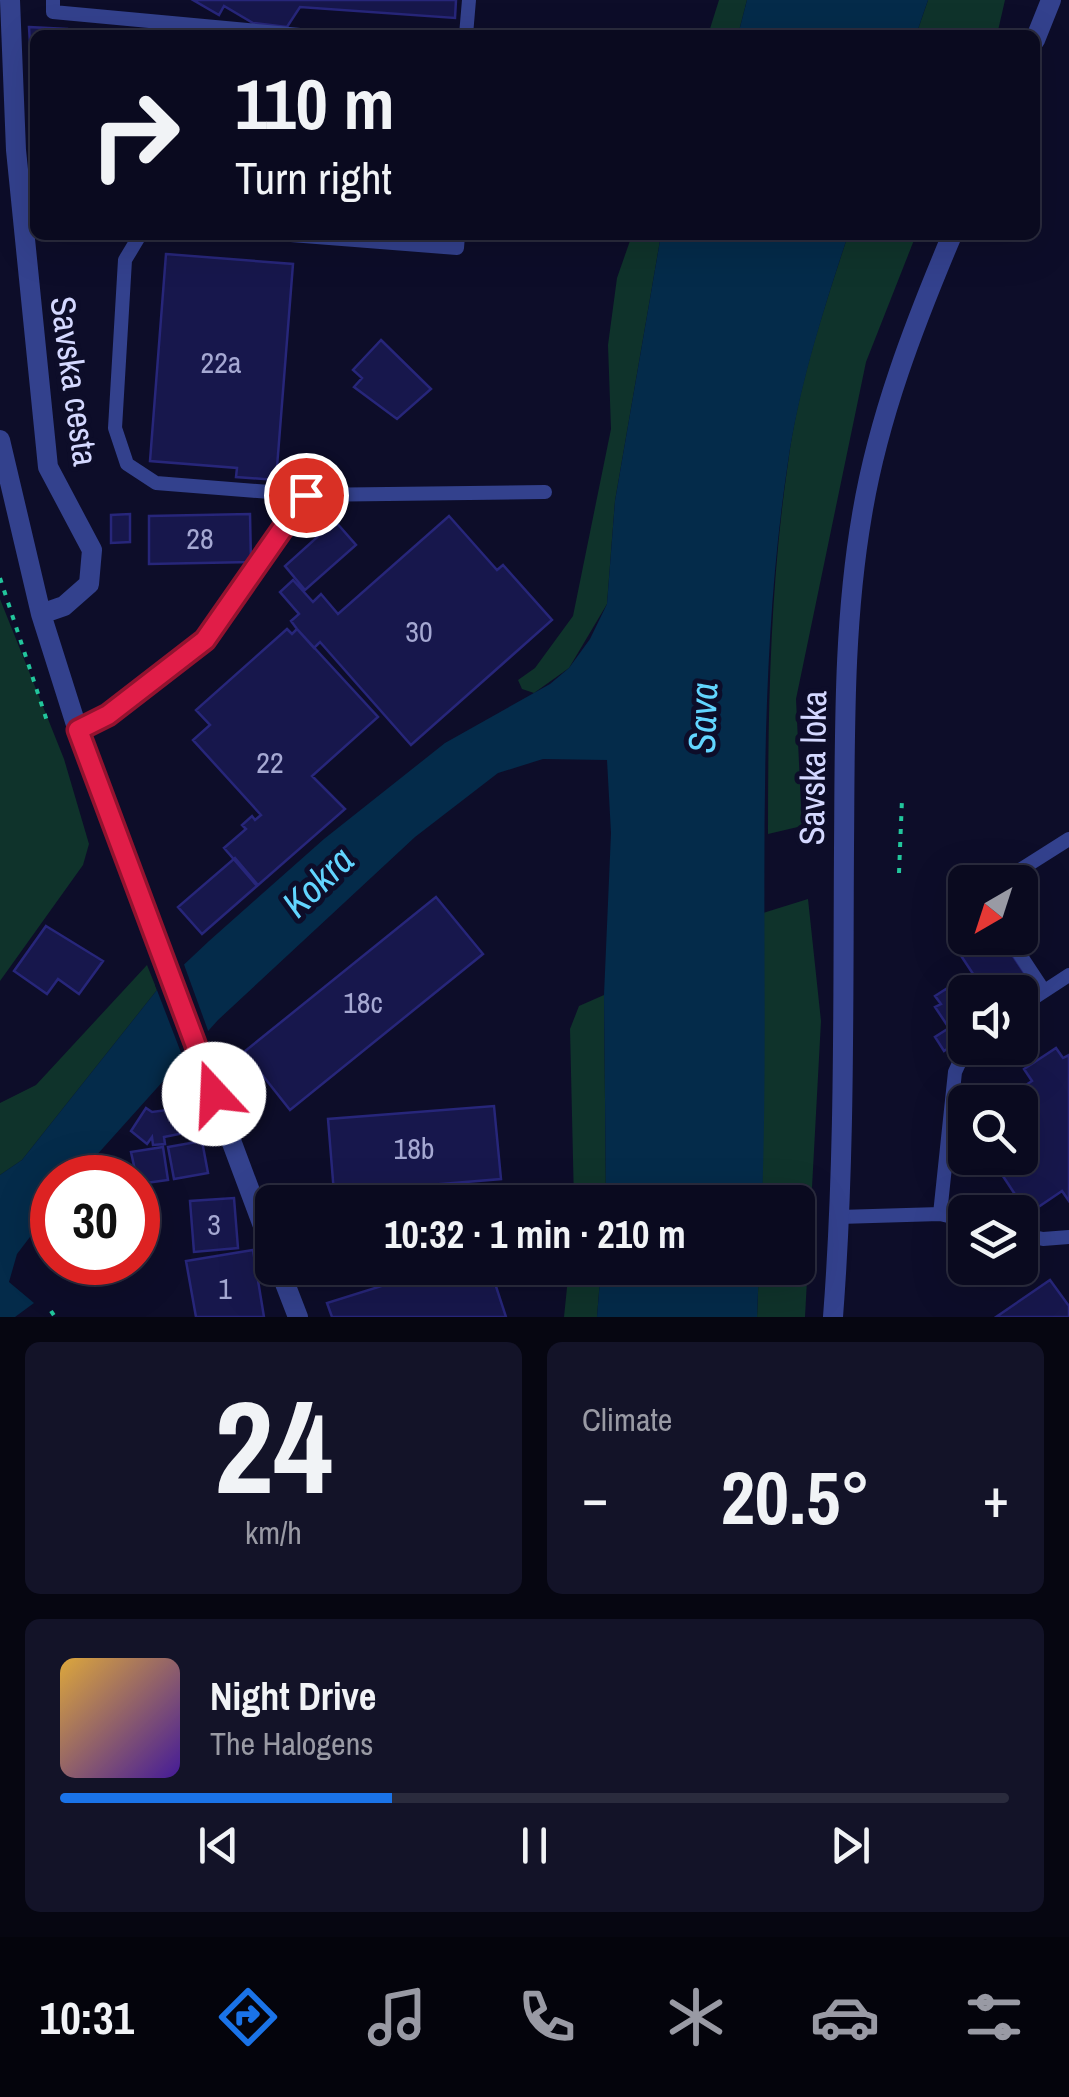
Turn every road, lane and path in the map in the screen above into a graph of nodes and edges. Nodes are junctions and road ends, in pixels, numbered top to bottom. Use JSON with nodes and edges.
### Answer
{"nodes":[{"id":1,"x":10,"y":0,"type":"edge"},
{"id":2,"x":53,"y":0,"type":"edge"},
{"id":3,"x":469,"y":0,"type":"edge"},
{"id":4,"x":1051,"y":0,"type":"edge"},
{"id":5,"x":247,"y":30,"type":"edge"},
{"id":6,"x":466,"y":30,"type":"edge"},
{"id":7,"x":1039,"y":30,"type":"edge"},
{"id":8,"x":25,"y":151,"type":"edge"},
{"id":9,"x":30,"y":220,"type":"edge"},
{"id":10,"x":31,"y":240,"type":"edge"},
{"id":11,"x":137,"y":240,"type":"edge"},
{"id":12,"x":355,"y":240,"type":"edge"},
{"id":13,"x":458,"y":240,"type":"edge"},
{"id":14,"x":950,"y":240,"type":"edge"},
{"id":15,"x":0,"y":440,"type":"edge"},
{"id":16,"x":545,"y":492,"type":"dead end"},
{"id":17,"x":306,"y":495,"type":"junction"},
{"id":18,"x":0,"y":578,"type":"edge"},
{"id":19,"x":41,"y":614,"type":"junction"},
{"id":20,"x":56,"y":723,"type":"dead end"},
{"id":21,"x":78,"y":730,"type":"junction"},
{"id":22,"x":902,"y":799,"type":"dead end"},
{"id":23,"x":1069,"y":839,"type":"edge"},
{"id":24,"x":1027,"y":865,"type":"edge"},
{"id":25,"x":899,"y":872,"type":"dead end"},
{"id":26,"x":1020,"y":955,"type":"edge"},
{"id":27,"x":1069,"y":975,"type":"edge"},
{"id":28,"x":1044,"y":991,"type":"junction"},
{"id":29,"x":1038,"y":995,"type":"edge"},
{"id":30,"x":958,"y":1065,"type":"edge"},
{"id":31,"x":255,"y":1204,"type":"edge"},
{"id":32,"x":940,"y":1214,"type":"junction"},
{"id":33,"x":948,"y":1216,"type":"edge"},
{"id":34,"x":839,"y":1217,"type":"junction"},
{"id":35,"x":1069,"y":1236,"type":"edge"},
{"id":36,"x":1038,"y":1238,"type":"edge"},
{"id":37,"x":286,"y":1285,"type":"edge"},
{"id":38,"x":51,"y":1311,"type":"dead end"},
{"id":39,"x":56,"y":1317,"type":"edge"},
{"id":40,"x":298,"y":1317,"type":"edge"},
{"id":41,"x":833,"y":1317,"type":"edge"}],
"edges":[{"from":1,"to":8,"type":"street","name":"Savska cesta"},
{"from":2,"to":5,"type":"lane"},
{"from":3,"to":6,"type":"lane"},
{"from":4,"to":7,"type":"street"},
{"from":8,"to":9,"type":"street","name":"Savska cesta"},
{"from":10,"to":19,"type":"street","name":"Savska cesta"},
{"from":11,"to":17,"type":"lane"},
{"from":12,"to":13,"type":"lane"},
{"from":14,"to":34,"type":"street","name":"Savska loka"},
{"from":15,"to":19,"type":"street"},
{"from":16,"to":17,"type":"lane"},
{"from":17,"to":21,"type":"lane"},
{"from":18,"to":20,"type":"path"},
{"from":19,"to":21,"type":"street"},
{"from":21,"to":31,"type":"street"},
{"from":22,"to":25,"type":"path"},
{"from":23,"to":24,"type":"lane"},
{"from":26,"to":28,"type":"lane"},
{"from":27,"to":28,"type":"lane"},
{"from":28,"to":29,"type":"lane"},
{"from":30,"to":32,"type":"lane"},
{"from":32,"to":33,"type":"lane"},
{"from":32,"to":34,"type":"lane"},
{"from":34,"to":41,"type":"street","name":"Savska loka"},
{"from":35,"to":36,"type":"lane"},
{"from":37,"to":40,"type":"street"},
{"from":38,"to":39,"type":"path"}]}
